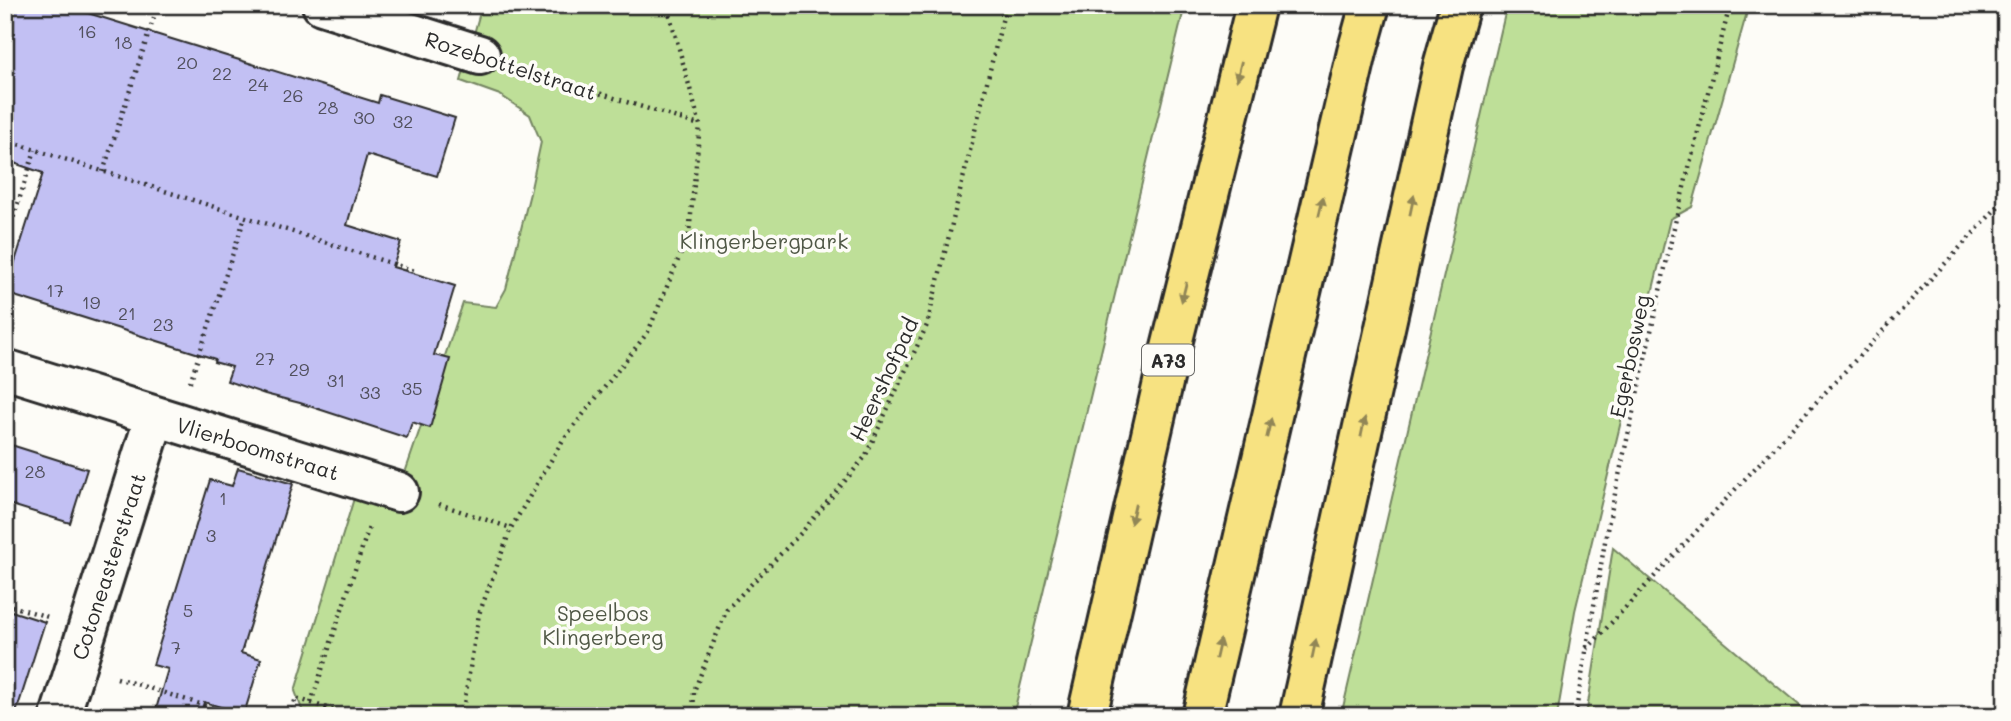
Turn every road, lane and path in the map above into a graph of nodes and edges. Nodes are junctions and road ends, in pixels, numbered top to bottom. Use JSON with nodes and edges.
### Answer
{"nodes":[{"id":1,"x":158,"y":5,"type":"edge"},
{"id":2,"x":322,"y":5,"type":"edge"},
{"id":3,"x":667,"y":5,"type":"edge"},
{"id":4,"x":1006,"y":5,"type":"edge"},
{"id":5,"x":1256,"y":5,"type":"edge"},
{"id":6,"x":1370,"y":5,"type":"edge"},
{"id":7,"x":1460,"y":5,"type":"edge"},
{"id":8,"x":1730,"y":5,"type":"edge"},
{"id":9,"x":480,"y":55,"type":"joint"},
{"id":10,"x":699,"y":125,"type":"junction"},
{"id":11,"x":5,"y":141,"type":"edge"},
{"id":12,"x":35,"y":150,"type":"junction"},
{"id":13,"x":103,"y":172,"type":"junction"},
{"id":14,"x":2006,"y":198,"type":"edge"},
{"id":15,"x":245,"y":217,"type":"junction"},
{"id":16,"x":5,"y":244,"type":"edge"},
{"id":17,"x":415,"y":271,"type":"dead end"},
{"id":18,"x":5,"y":369,"type":"edge"},
{"id":19,"x":166,"y":419,"type":"junction"},
{"id":20,"x":391,"y":489,"type":"junction"},
{"id":21,"x":511,"y":528,"type":"junction"},
{"id":22,"x":1586,"y":650,"type":"junction"},
{"id":23,"x":76,"y":665,"type":"junction"},
{"id":24,"x":311,"y":703,"type":"junction"},
{"id":25,"x":337,"y":711,"type":"dead end"},
{"id":26,"x":60,"y":716,"type":"edge"},
{"id":27,"x":238,"y":716,"type":"edge"},
{"id":28,"x":290,"y":716,"type":"edge"},
{"id":29,"x":462,"y":716,"type":"edge"},
{"id":30,"x":693,"y":716,"type":"edge"},
{"id":31,"x":1087,"y":716,"type":"edge"},
{"id":32,"x":1202,"y":716,"type":"edge"},
{"id":33,"x":1299,"y":716,"type":"edge"},
{"id":34,"x":1575,"y":716,"type":"edge"}],
"edges":[{"from":1,"to":13,"type":"path"},
{"from":2,"to":9,"type":"street","name":"Rozebottelstraat"},
{"from":3,"to":10,"type":"path"},
{"from":4,"to":30,"type":"path","name":"Heershofpad"},
{"from":5,"to":31,"type":"highway","number":"A73","one_way":true},
{"from":32,"to":6,"type":"highway","one_way":true},
{"from":33,"to":7,"type":"highway","one_way":true},
{"from":8,"to":22,"type":"path","name":"Egerbosweg"},
{"from":9,"to":10,"type":"path","name":"Rozebottelstraat"},
{"from":10,"to":21,"type":"path"},
{"from":11,"to":12,"type":"path"},
{"from":12,"to":13,"type":"path"},
{"from":12,"to":16,"type":"path"},
{"from":13,"to":15,"type":"path"},
{"from":14,"to":22,"type":"path"},
{"from":15,"to":17,"type":"path"},
{"from":15,"to":19,"type":"path"},
{"from":18,"to":19,"type":"street","name":"Vlierboomstraat"},
{"from":19,"to":20,"type":"street","name":"Vlierboomstraat"},
{"from":19,"to":23,"type":"street","name":"Cotoneasterstraat"},
{"from":20,"to":21,"type":"path"},
{"from":20,"to":24,"type":"path"},
{"from":21,"to":29,"type":"path"},
{"from":22,"to":34,"type":"path","name":"Egerbosweg"},
{"from":23,"to":26,"type":"street","name":"Cotoneasterstraat"},
{"from":23,"to":27,"type":"path"},
{"from":24,"to":25,"type":"path"},
{"from":24,"to":28,"type":"path"}]}
